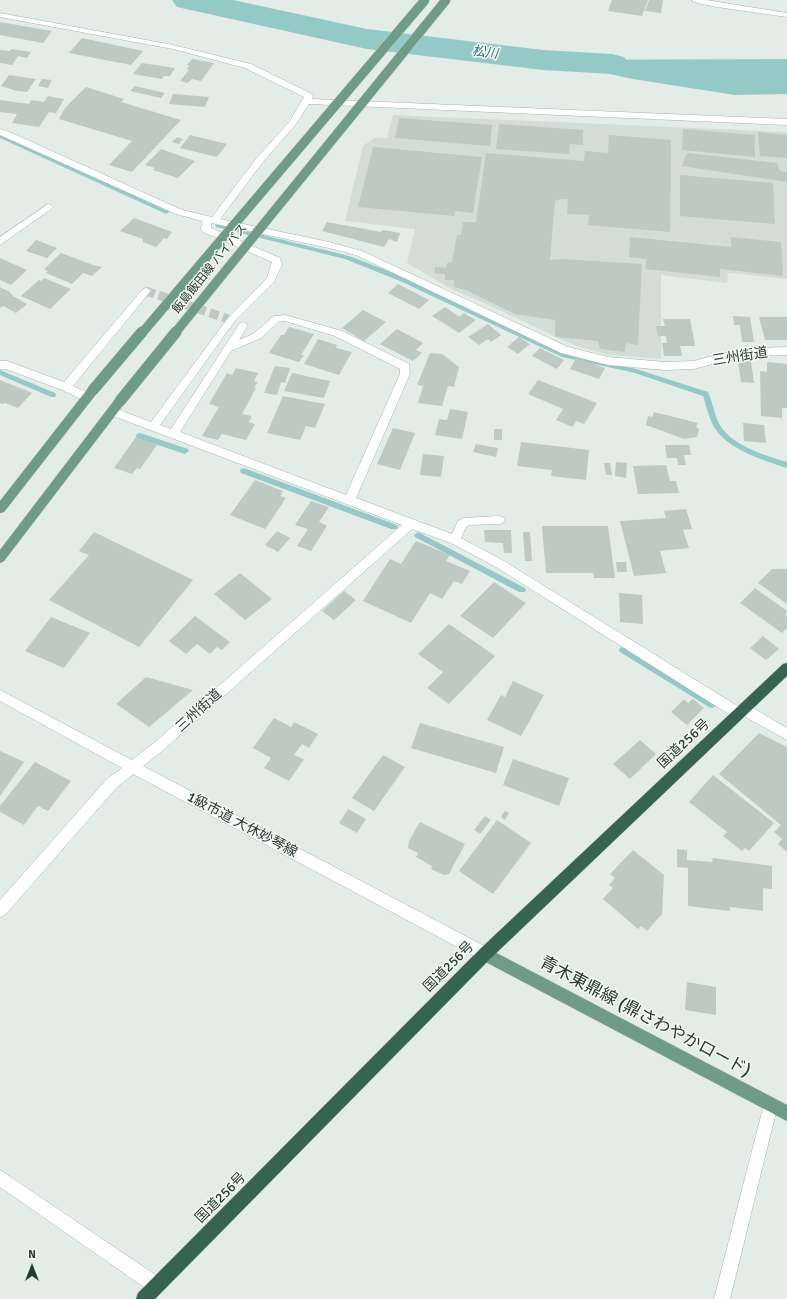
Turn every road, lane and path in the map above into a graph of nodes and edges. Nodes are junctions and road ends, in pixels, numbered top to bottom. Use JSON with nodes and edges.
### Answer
{"nodes":[{"id":1,"x":425,"y":0,"type":"edge"},
{"id":2,"x":446,"y":0,"type":"edge"},
{"id":3,"x":696,"y":0,"type":"edge"},
{"id":4,"x":753,"y":0,"type":"edge"},
{"id":5,"x":740,"y":9,"type":"junction"},
{"id":6,"x":0,"y":15,"type":"edge"},
{"id":7,"x":787,"y":15,"type":"edge"},
{"id":8,"x":307,"y":101,"type":"junction"},
{"id":9,"x":787,"y":122,"type":"edge"},
{"id":10,"x":0,"y":132,"type":"edge"},
{"id":11,"x":48,"y":207,"type":"dead end"},
{"id":12,"x":210,"y":220,"type":"junction"},
{"id":13,"x":0,"y":242,"type":"edge"},
{"id":14,"x":146,"y":291,"type":"dead end"},
{"id":15,"x":243,"y":325,"type":"dead end"},
{"id":16,"x":228,"y":349,"type":"junction"},
{"id":17,"x":787,"y":351,"type":"edge"},
{"id":18,"x":0,"y":365,"type":"edge"},
{"id":19,"x":66,"y":387,"type":"junction"},
{"id":20,"x":90,"y":394,"type":"junction"},
{"id":21,"x":112,"y":411,"type":"junction"},
{"id":22,"x":153,"y":427,"type":"junction"},
{"id":23,"x":173,"y":434,"type":"junction"},
{"id":24,"x":349,"y":501,"type":"junction"},
{"id":25,"x":0,"y":508,"type":"edge"},
{"id":26,"x":499,"y":520,"type":"dead end"},
{"id":27,"x":410,"y":524,"type":"junction"},
{"id":28,"x":455,"y":540,"type":"junction"},
{"id":29,"x":0,"y":558,"type":"edge"},
{"id":30,"x":787,"y":668,"type":"edge"},
{"id":31,"x":0,"y":695,"type":"edge"},
{"id":32,"x":742,"y":712,"type":"junction"},
{"id":33,"x":787,"y":734,"type":"edge"},
{"id":34,"x":132,"y":767,"type":"junction"},
{"id":35,"x":0,"y":910,"type":"edge"},
{"id":36,"x":485,"y":954,"type":"junction"},
{"id":37,"x":771,"y":1104,"type":"junction"},
{"id":38,"x":787,"y":1113,"type":"edge"},
{"id":39,"x":0,"y":1178,"type":"edge"},
{"id":40,"x":157,"y":1286,"type":"junction"},
{"id":41,"x":144,"y":1299,"type":"edge"},
{"id":42,"x":722,"y":1299,"type":"edge"}],
"edges":[{"from":1,"to":20,"type":"main road","name":"飯島飯田線 バイパス","bridge":true},
{"from":2,"to":21,"type":"main road","name":"飯島飯田線 バイパス","bridge":true},
{"from":3,"to":5,"type":"street"},
{"from":4,"to":5,"type":"street"},
{"from":5,"to":7,"type":"street"},
{"from":6,"to":8,"type":"street"},
{"from":8,"to":9,"type":"street"},
{"from":8,"to":12,"type":"street"},
{"from":10,"to":12,"type":"street","name":"三州街道"},
{"from":11,"to":13,"type":"street"},
{"from":12,"to":17,"type":"street","name":"三州街道"},
{"from":12,"to":22,"type":"street"},
{"from":14,"to":19,"type":"street"},
{"from":15,"to":16,"type":"street"},
{"from":16,"to":23,"type":"street"},
{"from":16,"to":24,"type":"street"},
{"from":18,"to":19,"type":"street"},
{"from":19,"to":20,"type":"street"},
{"from":20,"to":25,"type":"main road","name":"飯島飯田線 バイパス"},
{"from":21,"to":22,"type":"street"},
{"from":21,"to":29,"type":"main road","name":"飯島飯田線 バイパス"},
{"from":22,"to":23,"type":"street"},
{"from":23,"to":24,"type":"street"},
{"from":24,"to":27,"type":"street"},
{"from":26,"to":28,"type":"street"},
{"from":27,"to":28,"type":"street"},
{"from":27,"to":34,"type":"street","name":"三州街道"},
{"from":28,"to":32,"type":"street"},
{"from":30,"to":32,"type":"highway","name":"国道256号"},
{"from":31,"to":34,"type":"street","name":"1級市道 大休妙琴線"},
{"from":32,"to":33,"type":"street"},
{"from":32,"to":36,"type":"highway","name":"国道256号"},
{"from":34,"to":35,"type":"street","name":"三州街道"},
{"from":34,"to":36,"type":"street","name":"1級市道 大休妙琴線"},
{"from":36,"to":37,"type":"main road","name":"青木東鼎線 (鼎さわやかロード)"},
{"from":36,"to":40,"type":"highway","name":"国道256号"},
{"from":37,"to":38,"type":"main road","name":"青木東鼎線 (鼎さわやかロード)"},
{"from":37,"to":42,"type":"street"},
{"from":39,"to":40,"type":"street"},
{"from":40,"to":41,"type":"highway","name":"国道256号"}]}
